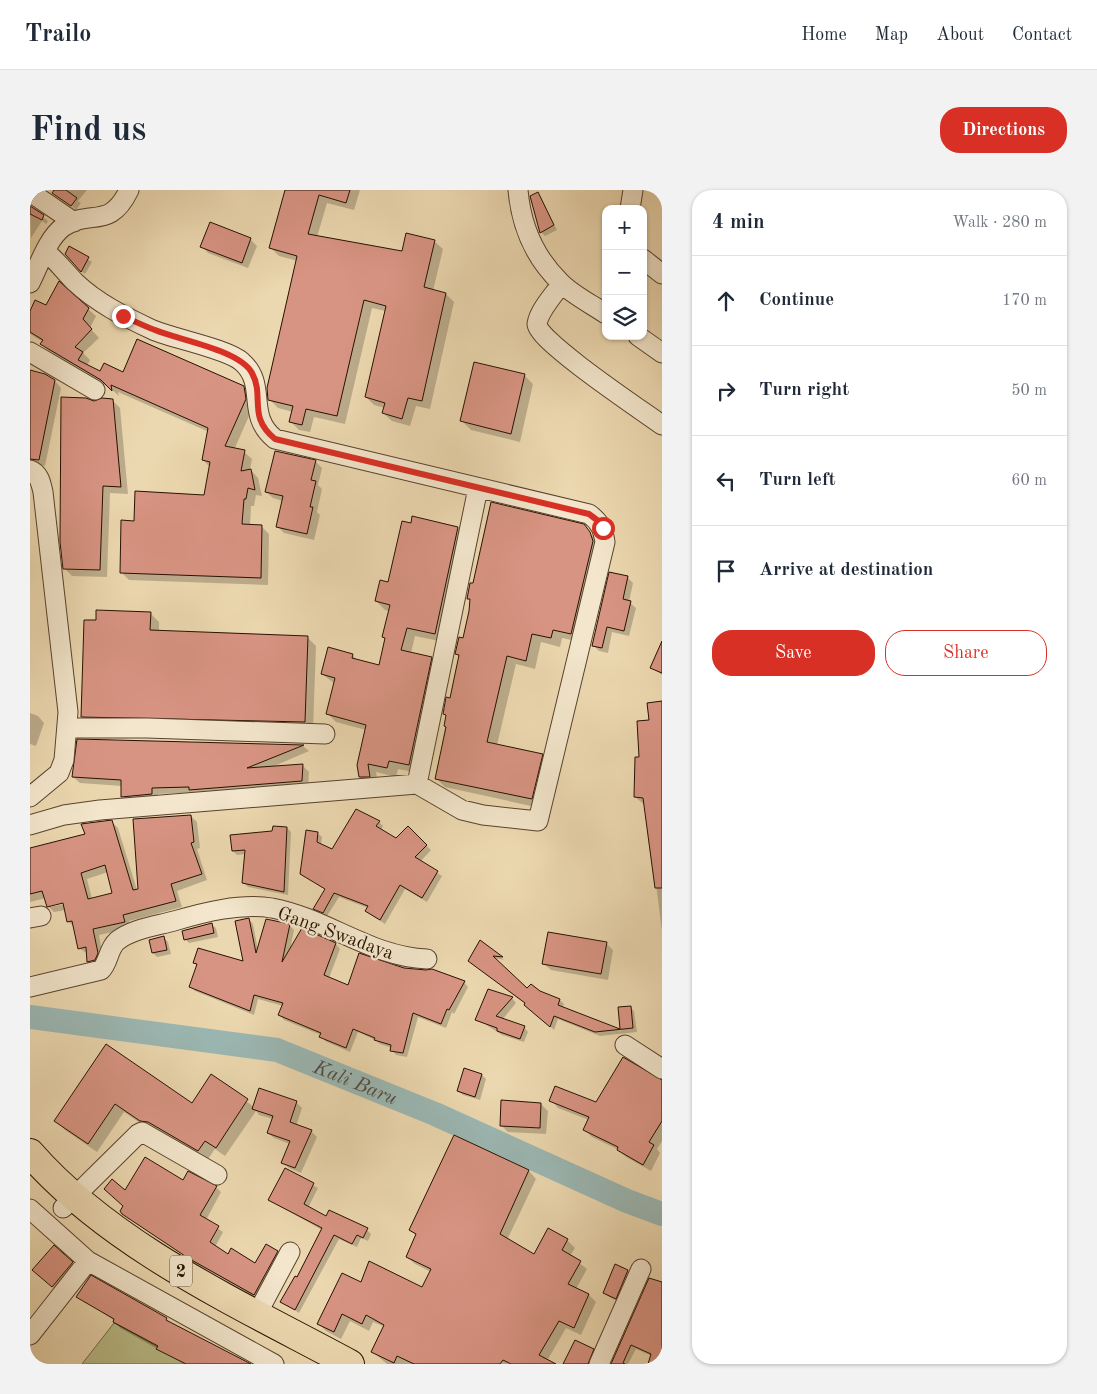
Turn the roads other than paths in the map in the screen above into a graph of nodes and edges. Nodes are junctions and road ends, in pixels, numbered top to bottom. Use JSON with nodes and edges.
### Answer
{"nodes":[{"id":1,"x":129,"y":190,"type":"edge"},
{"id":2,"x":518,"y":190,"type":"edge"},
{"id":3,"x":633,"y":190,"type":"edge"},
{"id":4,"x":30,"y":192,"type":"edge"},
{"id":5,"x":631,"y":205,"type":"edge"},
{"id":6,"x":74,"y":222,"type":"junction"},
{"id":7,"x":46,"y":252,"type":"junction"},
{"id":8,"x":647,"y":262,"type":"edge"},
{"id":9,"x":662,"y":274,"type":"edge"},
{"id":10,"x":30,"y":283,"type":"edge"},
{"id":11,"x":561,"y":284,"type":"junction"},
{"id":12,"x":602,"y":311,"type":"edge"},
{"id":13,"x":644,"y":340,"type":"edge"},
{"id":14,"x":30,"y":352,"type":"edge"},
{"id":15,"x":662,"y":353,"type":"edge"},
{"id":16,"x":95,"y":390,"type":"dead end"},
{"id":17,"x":662,"y":425,"type":"edge"},
{"id":18,"x":30,"y":470,"type":"edge"},
{"id":19,"x":478,"y":488,"type":"junction"},
{"id":20,"x":67,"y":728,"type":"junction"},
{"id":21,"x":325,"y":734,"type":"dead end"},
{"id":22,"x":417,"y":784,"type":"junction"},
{"id":23,"x":30,"y":797,"type":"edge"},
{"id":24,"x":30,"y":825,"type":"edge"},
{"id":25,"x":427,"y":959,"type":"dead end"},
{"id":26,"x":30,"y":987,"type":"edge"},
{"id":27,"x":625,"y":1045,"type":"dead end"},
{"id":28,"x":662,"y":1068,"type":"edge"},
{"id":29,"x":30,"y":1152,"type":"edge"},
{"id":30,"x":217,"y":1175,"type":"dead end"},
{"id":31,"x":30,"y":1176,"type":"edge"},
{"id":32,"x":68,"y":1202,"type":"junction"},
{"id":33,"x":30,"y":1208,"type":"edge"},
{"id":34,"x":290,"y":1252,"type":"dead end"},
{"id":35,"x":88,"y":1261,"type":"junction"},
{"id":36,"x":641,"y":1269,"type":"dead end"},
{"id":37,"x":257,"y":1314,"type":"junction"},
{"id":38,"x":30,"y":1335,"type":"edge"},
{"id":39,"x":274,"y":1364,"type":"edge"},
{"id":40,"x":318,"y":1364,"type":"edge"},
{"id":41,"x":350,"y":1364,"type":"edge"},
{"id":42,"x":600,"y":1364,"type":"edge"}],
"edges":[{"from":1,"to":6,"type":"street"},
{"from":2,"to":11,"type":"street"},
{"from":3,"to":5,"type":"street"},
{"from":4,"to":6,"type":"street"},
{"from":6,"to":7,"type":"street"},
{"from":7,"to":10,"type":"street"},
{"from":7,"to":19,"type":"street"},
{"from":8,"to":9,"type":"street"},
{"from":11,"to":12,"type":"street"},
{"from":11,"to":17,"type":"street"},
{"from":13,"to":15,"type":"street"},
{"from":14,"to":16,"type":"street"},
{"from":18,"to":20,"type":"street"},
{"from":19,"to":22,"type":"street"},
{"from":19,"to":22,"type":"street"},
{"from":20,"to":21,"type":"street"},
{"from":20,"to":23,"type":"street"},
{"from":22,"to":24,"type":"street"},
{"from":25,"to":26,"type":"street","name":"Gang Swadaya"},
{"from":27,"to":28,"type":"street"},
{"from":29,"to":32,"type":"highway","number":"2"},
{"from":30,"to":32,"type":"street"},
{"from":31,"to":32,"type":"highway","number":"2"},
{"from":32,"to":37,"type":"highway","number":"2"},
{"from":32,"to":40,"type":"highway","number":"2"},
{"from":33,"to":35,"type":"street"},
{"from":34,"to":37,"type":"street"},
{"from":35,"to":38,"type":"street"},
{"from":35,"to":39,"type":"street"},
{"from":36,"to":42,"type":"street"},
{"from":37,"to":41,"type":"highway","number":"2"}]}
